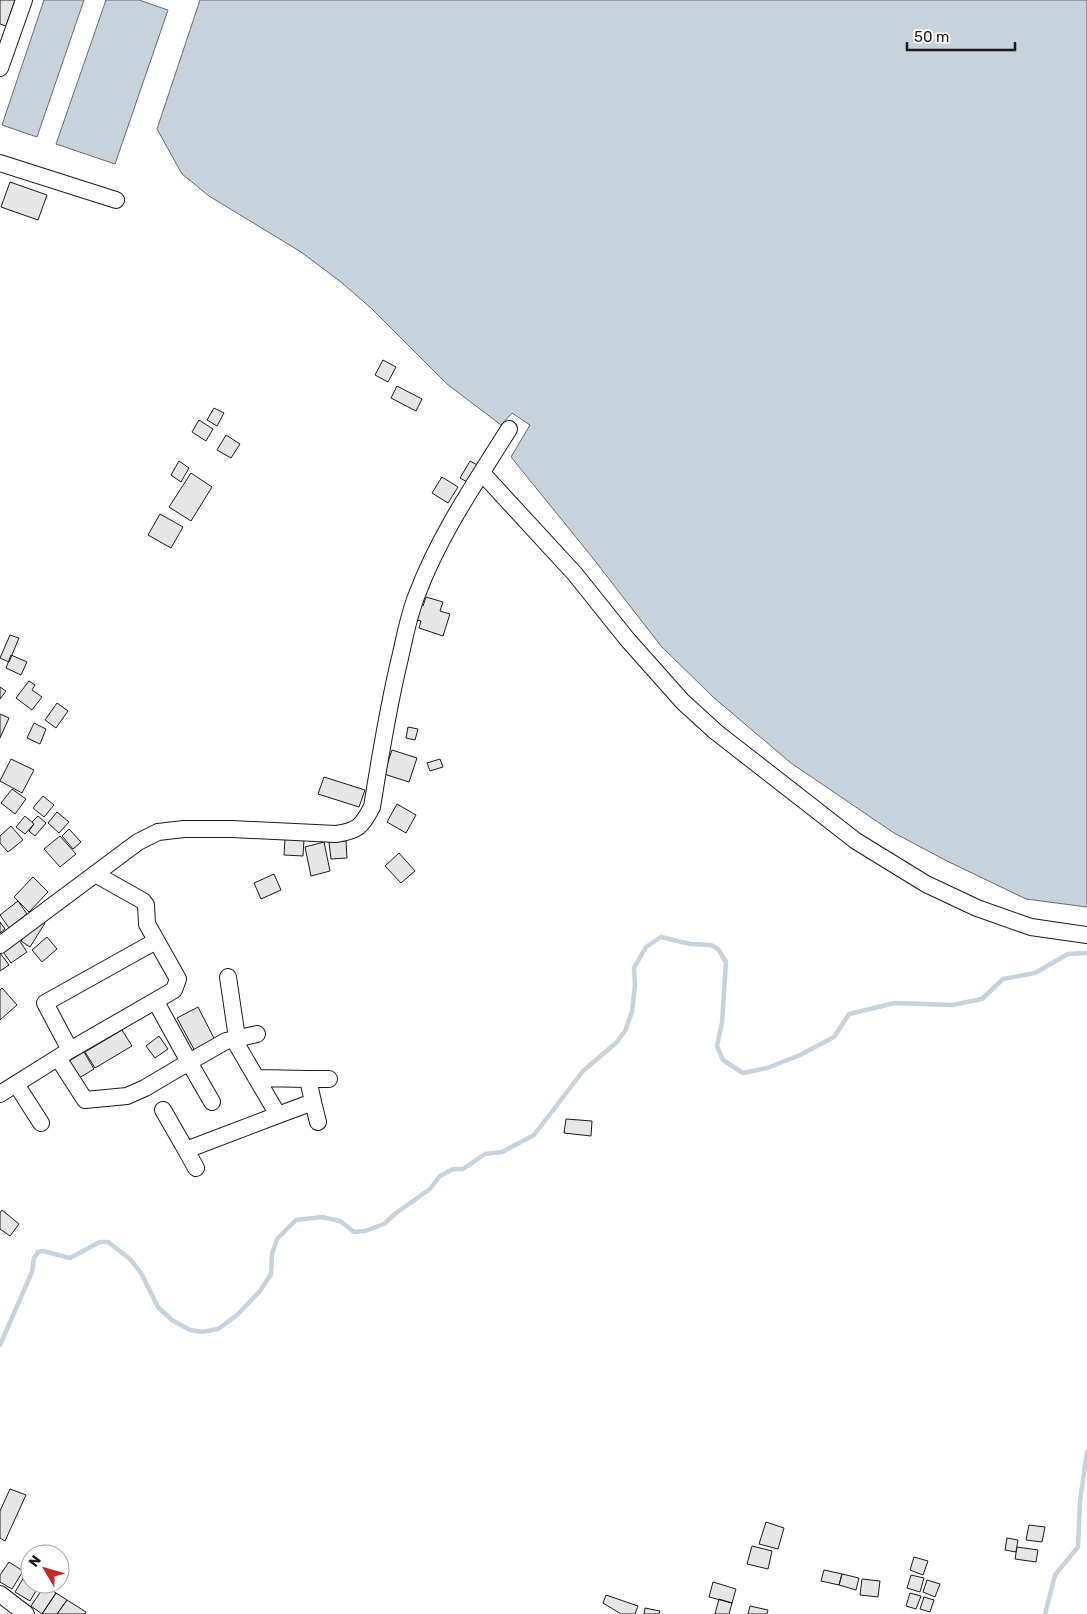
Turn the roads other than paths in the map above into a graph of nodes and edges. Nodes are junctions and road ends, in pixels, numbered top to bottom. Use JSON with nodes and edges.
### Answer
{"nodes":[{"id":1,"x":24,"y":0,"type":"edge"},
{"id":2,"x":0,"y":68,"type":"edge"},
{"id":3,"x":0,"y":164,"type":"edge"},
{"id":4,"x":116,"y":200,"type":"dead end"},
{"id":5,"x":509,"y":429,"type":"dead end"},
{"id":6,"x":482,"y":473,"type":"junction"},
{"id":7,"x":95,"y":874,"type":"junction"},
{"id":8,"x":1083,"y":933,"type":"edge"},
{"id":9,"x":156,"y":941,"type":"junction"},
{"id":10,"x":0,"y":944,"type":"edge"},
{"id":11,"x":228,"y":977,"type":"dead end"},
{"id":12,"x":156,"y":1002,"type":"junction"},
{"id":13,"x":257,"y":1034,"type":"dead end"},
{"id":14,"x":237,"y":1038,"type":"junction"},
{"id":15,"x":64,"y":1054,"type":"junction"},
{"id":16,"x":189,"y":1062,"type":"junction"},
{"id":17,"x":256,"y":1078,"type":"junction"},
{"id":18,"x":308,"y":1079,"type":"junction"},
{"id":19,"x":329,"y":1079,"type":"dead end"},
{"id":20,"x":16,"y":1084,"type":"junction"},
{"id":21,"x":0,"y":1094,"type":"edge"},
{"id":22,"x":212,"y":1102,"type":"dead end"},
{"id":23,"x":313,"y":1102,"type":"junction"},
{"id":24,"x":163,"y":1110,"type":"dead end"},
{"id":25,"x":278,"y":1115,"type":"junction"},
{"id":26,"x":318,"y":1122,"type":"dead end"},
{"id":27,"x":41,"y":1123,"type":"dead end"},
{"id":28,"x":186,"y":1150,"type":"junction"},
{"id":29,"x":196,"y":1168,"type":"dead end"},
{"id":30,"x":0,"y":1594,"type":"edge"},
{"id":31,"x":26,"y":1614,"type":"edge"}],
"edges":[{"from":1,"to":2,"type":"street"},
{"from":3,"to":4,"type":"street"},
{"from":5,"to":6,"type":"street"},
{"from":6,"to":7,"type":"street"},
{"from":6,"to":8,"type":"street"},
{"from":7,"to":9,"type":"street"},
{"from":7,"to":10,"type":"street"},
{"from":9,"to":12,"type":"street"},
{"from":9,"to":15,"type":"street"},
{"from":11,"to":14,"type":"street"},
{"from":12,"to":15,"type":"street"},
{"from":12,"to":16,"type":"street"},
{"from":13,"to":14,"type":"street"},
{"from":14,"to":16,"type":"street"},
{"from":14,"to":17,"type":"street"},
{"from":15,"to":16,"type":"street"},
{"from":15,"to":20,"type":"street"},
{"from":16,"to":22,"type":"street"},
{"from":17,"to":18,"type":"street"},
{"from":17,"to":25,"type":"street"},
{"from":18,"to":19,"type":"street"},
{"from":18,"to":23,"type":"street"},
{"from":20,"to":21,"type":"street"},
{"from":20,"to":27,"type":"street"},
{"from":23,"to":25,"type":"street"},
{"from":23,"to":26,"type":"street"},
{"from":24,"to":28,"type":"street"},
{"from":25,"to":28,"type":"street"},
{"from":28,"to":29,"type":"street"},
{"from":30,"to":31,"type":"street"}]}
